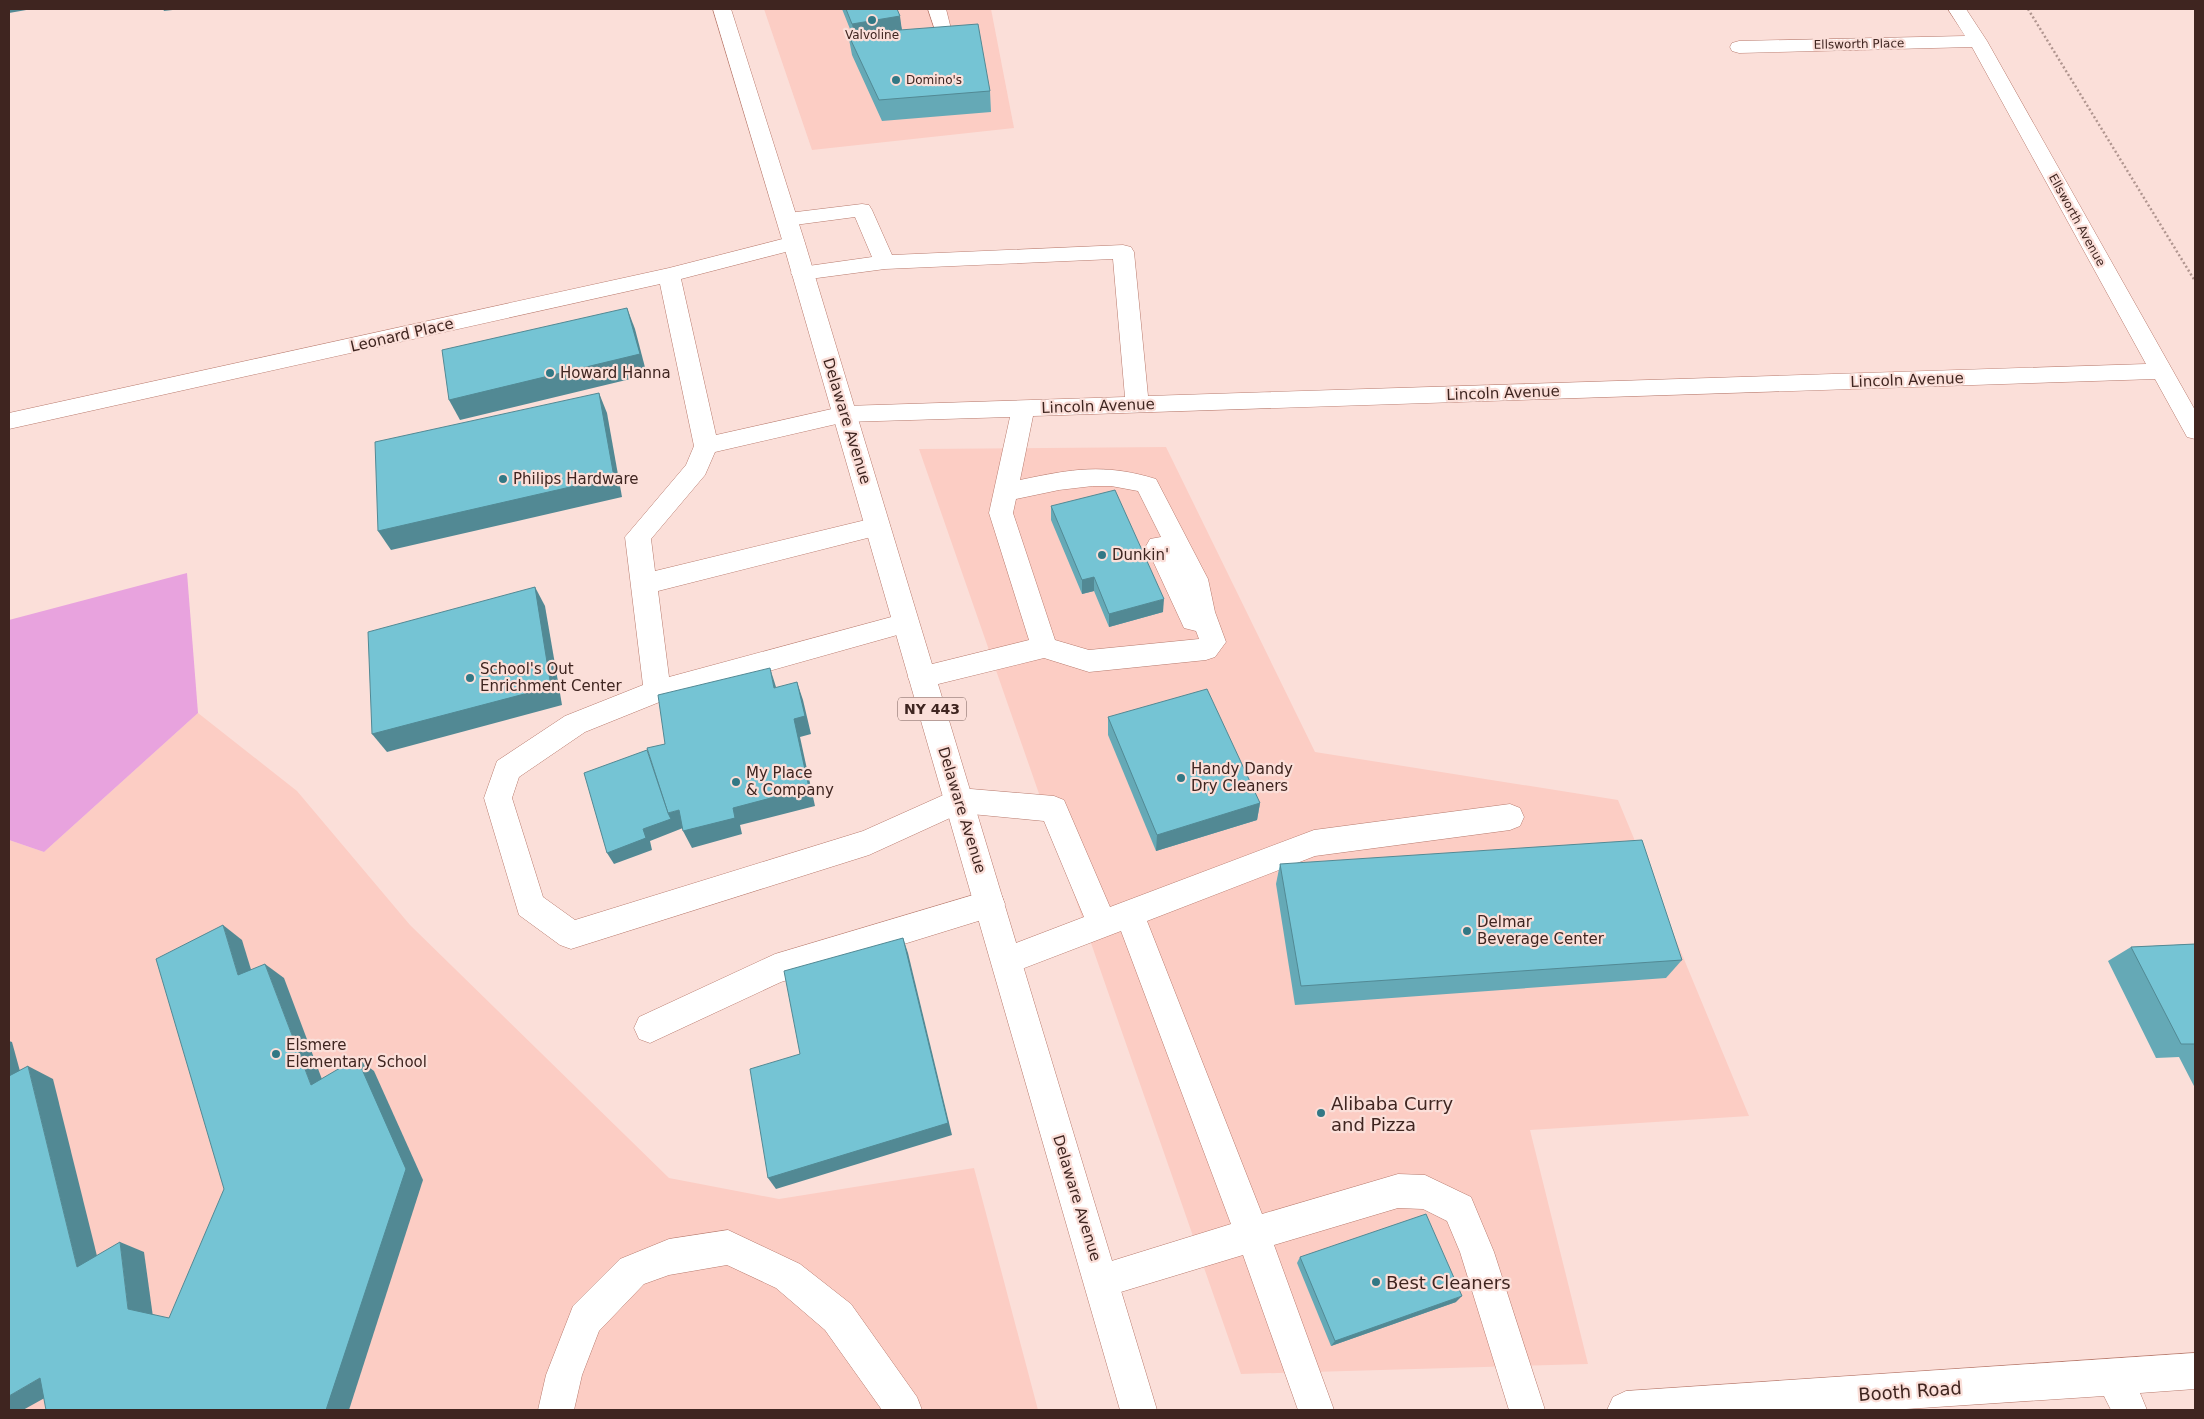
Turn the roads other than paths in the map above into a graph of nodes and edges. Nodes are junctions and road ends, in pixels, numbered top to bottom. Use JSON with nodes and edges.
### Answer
{"nodes":[{"id":1,"x":722,"y":9,"type":"edge"},
{"id":2,"x":937,"y":9,"type":"edge"},
{"id":3,"x":1957,"y":9,"type":"edge"},
{"id":4,"x":942,"y":29,"type":"edge"},
{"id":5,"x":1978,"y":42,"type":"junction"},
{"id":6,"x":1739,"y":47,"type":"dead end"},
{"id":7,"x":790,"y":231,"type":"junction"},
{"id":8,"x":885,"y":262,"type":"junction"},
{"id":9,"x":802,"y":273,"type":"junction"},
{"id":10,"x":669,"y":276,"type":"junction"},
{"id":11,"x":2161,"y":372,"type":"junction"},
{"id":12,"x":1137,"y":405,"type":"junction"},
{"id":13,"x":1023,"y":409,"type":"junction"},
{"id":14,"x":845,"y":414,"type":"junction"},
{"id":15,"x":9,"y":421,"type":"edge"},
{"id":16,"x":2195,"y":431,"type":"edge"},
{"id":17,"x":706,"y":446,"type":"junction"},
{"id":18,"x":1005,"y":492,"type":"junction"},
{"id":19,"x":878,"y":526,"type":"junction"},
{"id":20,"x":644,"y":584,"type":"junction"},
{"id":21,"x":906,"y":623,"type":"junction"},
{"id":22,"x":1044,"y":647,"type":"junction"},
{"id":23,"x":922,"y":677,"type":"junction"},
{"id":24,"x":657,"y":691,"type":"junction"},
{"id":25,"x":959,"y":800,"type":"junction"},
{"id":26,"x":1510,"y":817,"type":"dead end"},
{"id":27,"x":990,"y":904,"type":"junction"},
{"id":28,"x":1116,"y":920,"type":"junction"},
{"id":29,"x":1006,"y":961,"type":"junction"},
{"id":30,"x":650,"y":1028,"type":"dead end"},
{"id":31,"x":1253,"y":1235,"type":"junction"},
{"id":32,"x":1101,"y":1280,"type":"junction"},
{"id":33,"x":2195,"y":1371,"type":"edge"},
{"id":34,"x":2115,"y":1377,"type":"junction"},
{"id":35,"x":556,"y":1410,"type":"edge"},
{"id":36,"x":904,"y":1410,"type":"edge"},
{"id":37,"x":1139,"y":1410,"type":"edge"},
{"id":38,"x":1316,"y":1410,"type":"edge"},
{"id":39,"x":1527,"y":1410,"type":"edge"},
{"id":40,"x":1626,"y":1410,"type":"edge"},
{"id":41,"x":2128,"y":1410,"type":"edge"}],
"edges":[{"from":1,"to":7,"type":"street","name":"Delaware Avenue","number":"NY 443"},
{"from":2,"to":4,"type":"street"},
{"from":3,"to":5,"type":"street","name":"Ellsworth Avenue"},
{"from":5,"to":6,"type":"street","name":"Ellsworth Place"},
{"from":5,"to":11,"type":"street","name":"Ellsworth Avenue"},
{"from":7,"to":8,"type":"street","name":"Leonard Place"},
{"from":7,"to":9,"type":"street","name":"Delaware Avenue","number":"NY 443"},
{"from":7,"to":10,"type":"street","name":"Leonard Place"},
{"from":8,"to":9,"type":"street"},
{"from":8,"to":12,"type":"street"},
{"from":9,"to":14,"type":"street","name":"Delaware Avenue","number":"NY 443"},
{"from":10,"to":15,"type":"street","name":"Leonard Place"},
{"from":10,"to":17,"type":"street"},
{"from":11,"to":12,"type":"street","name":"Lincoln Avenue"},
{"from":11,"to":16,"type":"street","name":"Ellsworth Avenue"},
{"from":12,"to":13,"type":"street","name":"Lincoln Avenue"},
{"from":13,"to":14,"type":"street","name":"Lincoln Avenue"},
{"from":13,"to":18,"type":"street"},
{"from":14,"to":17,"type":"street","name":"Lincoln Avenue"},
{"from":14,"to":19,"type":"street","name":"Delaware Avenue","number":"NY 443"},
{"from":17,"to":20,"type":"street"},
{"from":18,"to":22,"type":"street"},
{"from":18,"to":22,"type":"street"},
{"from":19,"to":20,"type":"street"},
{"from":19,"to":21,"type":"street","name":"Delaware Avenue","number":"NY 443"},
{"from":20,"to":24,"type":"street"},
{"from":21,"to":23,"type":"street","name":"Delaware Avenue","number":"NY 443"},
{"from":21,"to":24,"type":"street"},
{"from":22,"to":23,"type":"street"},
{"from":23,"to":25,"type":"street","name":"Delaware Avenue","number":"NY 443"},
{"from":24,"to":25,"type":"street"},
{"from":25,"to":27,"type":"street","name":"Delaware Avenue","number":"NY 443"},
{"from":25,"to":28,"type":"street"},
{"from":26,"to":28,"type":"street"},
{"from":27,"to":29,"type":"street","name":"Delaware Avenue","number":"NY 443"},
{"from":27,"to":30,"type":"street"},
{"from":28,"to":29,"type":"street"},
{"from":28,"to":31,"type":"street"},
{"from":29,"to":32,"type":"street","name":"Delaware Avenue","number":"NY 443"},
{"from":31,"to":32,"type":"street"},
{"from":31,"to":38,"type":"street"},
{"from":31,"to":39,"type":"street"},
{"from":32,"to":37,"type":"street","name":"Delaware Avenue","number":"NY 443"},
{"from":33,"to":34,"type":"street","name":"Booth Road"},
{"from":34,"to":40,"type":"street","name":"Booth Road"},
{"from":34,"to":41,"type":"street"},
{"from":35,"to":36,"type":"street"}]}
